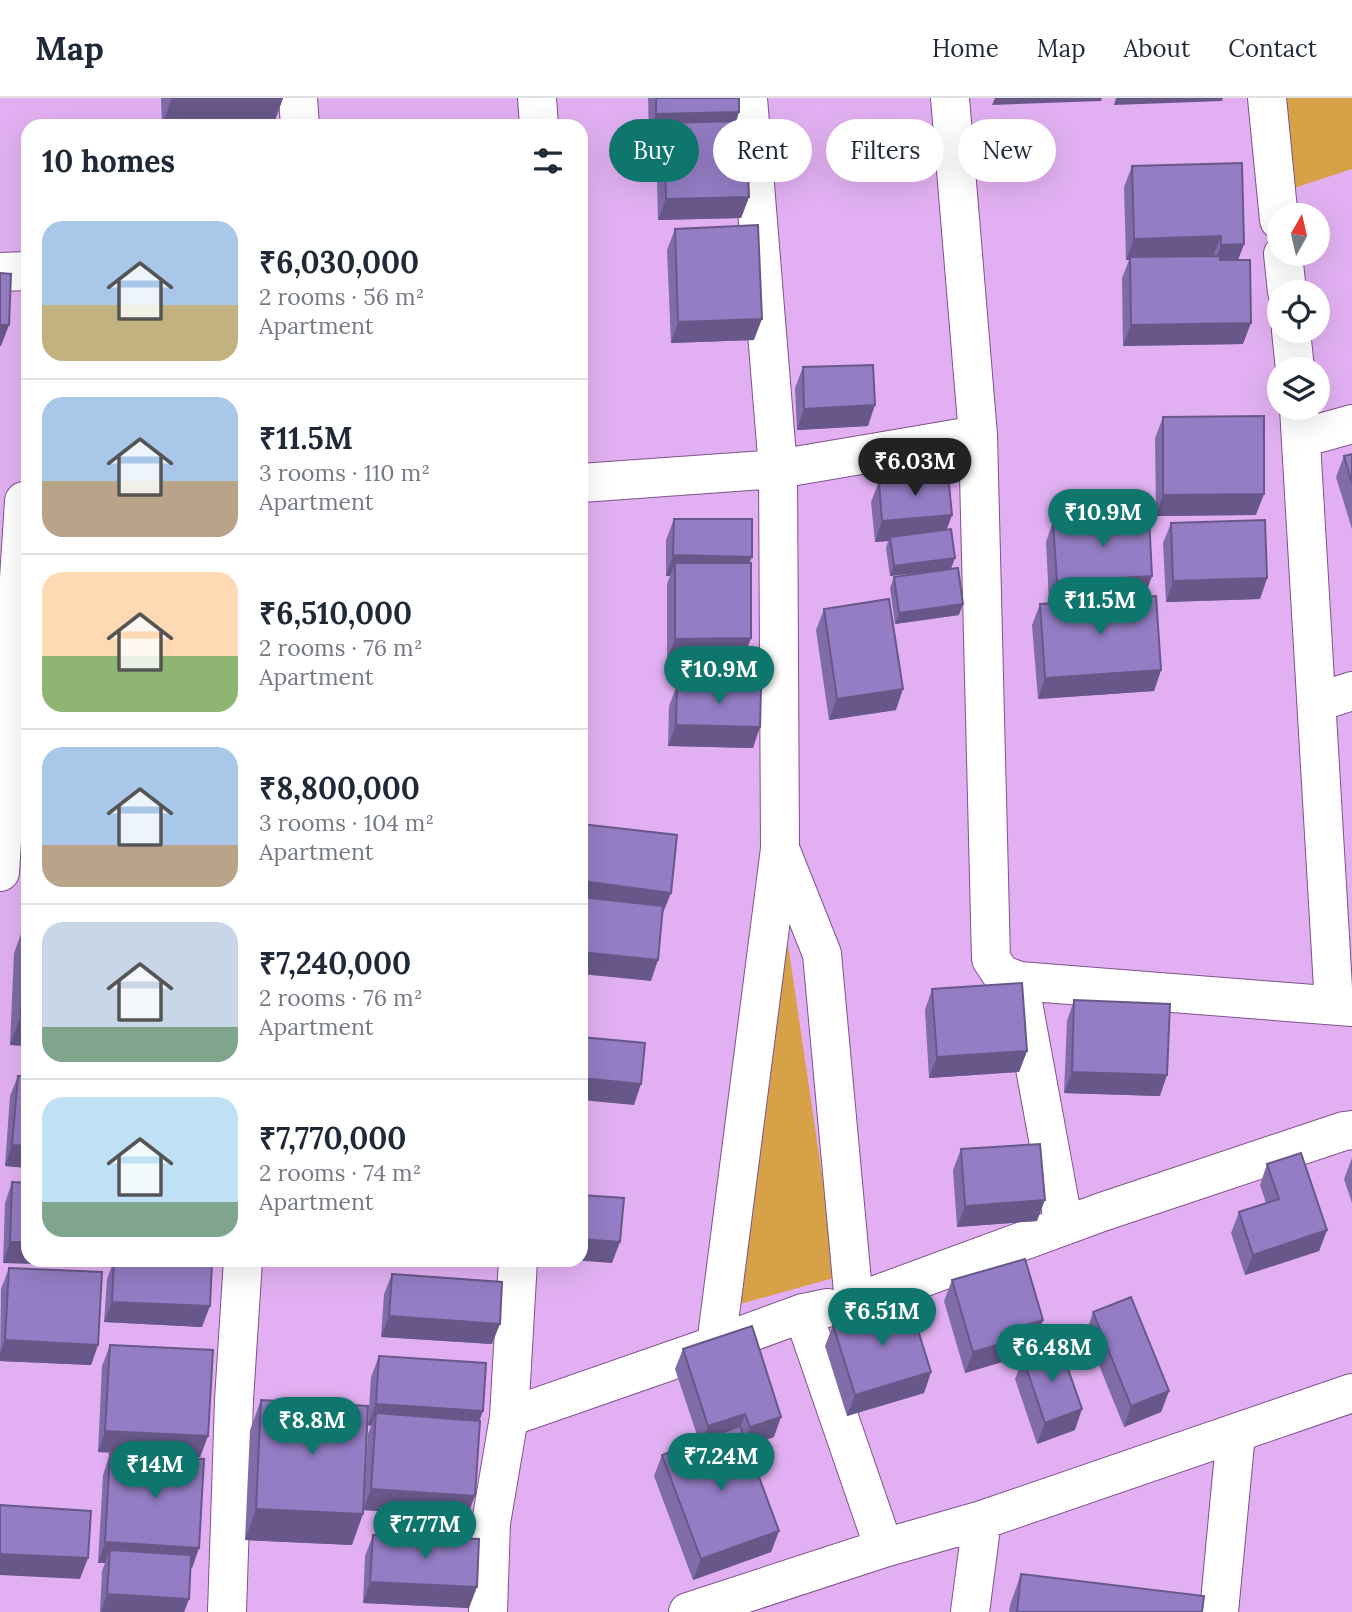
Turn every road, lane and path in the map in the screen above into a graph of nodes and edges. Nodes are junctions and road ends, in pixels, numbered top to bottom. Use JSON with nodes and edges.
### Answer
{"nodes":[{"id":1,"x":298,"y":98,"type":"edge"},
{"id":2,"x":537,"y":98,"type":"edge"},
{"id":3,"x":748,"y":98,"type":"edge"},
{"id":4,"x":950,"y":98,"type":"edge"},
{"id":5,"x":1267,"y":98,"type":"edge"},
{"id":6,"x":300,"y":119,"type":"edge"},
{"id":7,"x":538,"y":119,"type":"edge"},
{"id":8,"x":1277,"y":203,"type":"edge"},
{"id":9,"x":21,"y":271,"type":"edge"},
{"id":10,"x":0,"y":272,"type":"edge"},
{"id":11,"x":1300,"y":423,"type":"edge"},
{"id":12,"x":1352,"y":424,"type":"edge"},
{"id":13,"x":978,"y":435,"type":"junction"},
{"id":14,"x":778,"y":469,"type":"junction"},
{"id":15,"x":588,"y":483,"type":"edge"},
{"id":16,"x":17,"y":500,"type":"edge"},
{"id":17,"x":1335,"y":697,"type":"edge"},
{"id":18,"x":12,"y":749,"type":"edge"},
{"id":19,"x":780,"y":849,"type":"junction"},
{"id":20,"x":0,"y":872,"type":"edge"},
{"id":21,"x":1019,"y":981,"type":"junction"},
{"id":22,"x":1343,"y":1006,"type":"edge"},
{"id":23,"x":1352,"y":1130,"type":"edge"},
{"id":24,"x":1064,"y":1226,"type":"junction"},
{"id":25,"x":243,"y":1267,"type":"edge"},
{"id":26,"x":519,"y":1267,"type":"edge"},
{"id":27,"x":854,"y":1303,"type":"junction"},
{"id":28,"x":803,"y":1313,"type":"junction"},
{"id":29,"x":716,"y":1345,"type":"junction"},
{"id":30,"x":1352,"y":1393,"type":"edge"},
{"id":31,"x":509,"y":1416,"type":"junction"},
{"id":32,"x":1236,"y":1433,"type":"junction"},
{"id":33,"x":982,"y":1520,"type":"junction"},
{"id":34,"x":884,"y":1548,"type":"junction"},
{"id":35,"x":227,"y":1612,"type":"edge"},
{"id":36,"x":488,"y":1612,"type":"edge"},
{"id":37,"x":688,"y":1612,"type":"edge"},
{"id":38,"x":970,"y":1612,"type":"edge"},
{"id":39,"x":1219,"y":1612,"type":"edge"}],
"edges":[{"from":1,"to":6,"type":"street"},
{"from":2,"to":7,"type":"street"},
{"from":3,"to":14,"type":"street"},
{"from":4,"to":13,"type":"street"},
{"from":5,"to":8,"type":"street"},
{"from":9,"to":10,"type":"street"},
{"from":11,"to":12,"type":"street"},
{"from":11,"to":17,"type":"street"},
{"from":13,"to":14,"type":"street"},
{"from":13,"to":21,"type":"street"},
{"from":14,"to":15,"type":"street"},
{"from":14,"to":19,"type":"street"},
{"from":16,"to":18,"type":"street"},
{"from":17,"to":22,"type":"street"},
{"from":18,"to":20,"type":"street"},
{"from":19,"to":27,"type":"street"},
{"from":19,"to":29,"type":"street"},
{"from":21,"to":22,"type":"street"},
{"from":21,"to":24,"type":"street"},
{"from":23,"to":24,"type":"street"},
{"from":24,"to":27,"type":"street"},
{"from":25,"to":35,"type":"street"},
{"from":26,"to":31,"type":"street"},
{"from":27,"to":28,"type":"street"},
{"from":28,"to":29,"type":"street"},
{"from":28,"to":34,"type":"street"},
{"from":29,"to":31,"type":"street"},
{"from":30,"to":32,"type":"street"},
{"from":31,"to":36,"type":"street"},
{"from":32,"to":33,"type":"street"},
{"from":32,"to":39,"type":"street"},
{"from":33,"to":34,"type":"street"},
{"from":33,"to":38,"type":"street"},
{"from":34,"to":37,"type":"street"}]}
